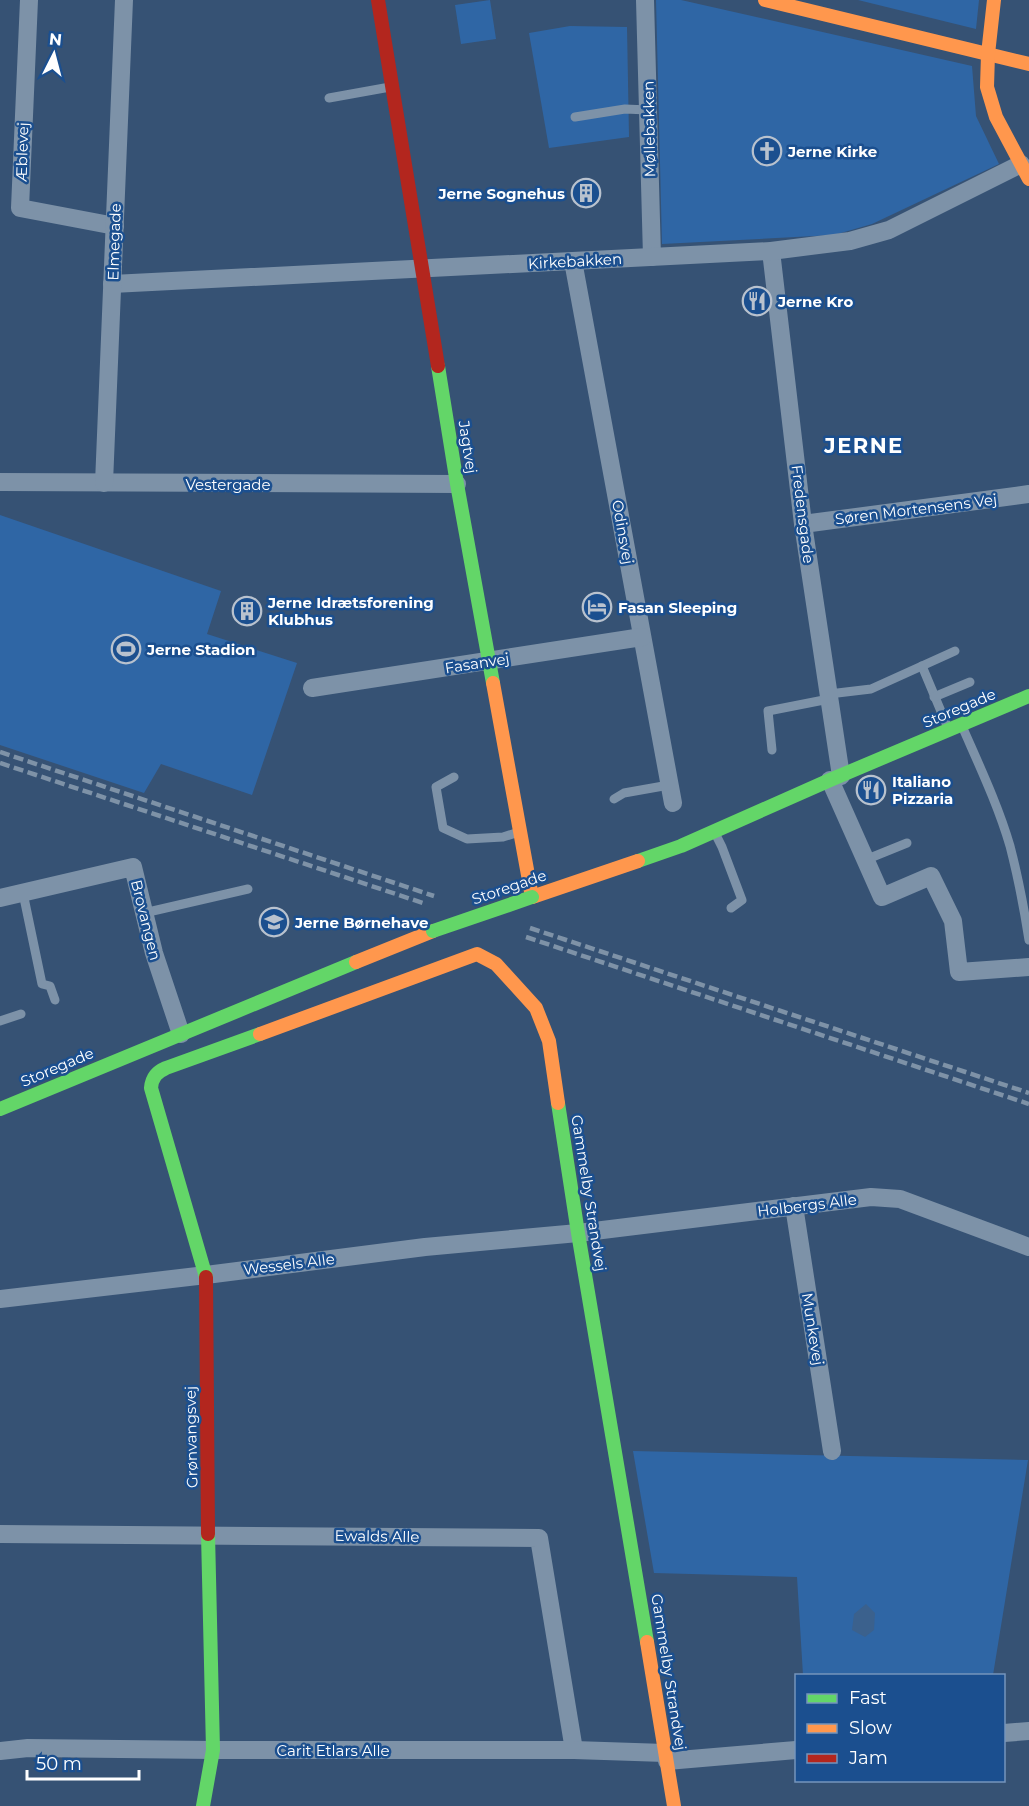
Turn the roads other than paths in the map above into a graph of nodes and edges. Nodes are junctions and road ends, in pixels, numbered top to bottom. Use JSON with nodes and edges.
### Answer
{"nodes":[{"id":1,"x":29,"y":0,"type":"edge"},
{"id":2,"x":124,"y":0,"type":"edge"},
{"id":3,"x":378,"y":0,"type":"edge"},
{"id":4,"x":645,"y":0,"type":"edge"},
{"id":5,"x":765,"y":0,"type":"edge"},
{"id":6,"x":994,"y":0,"type":"edge"},
{"id":7,"x":988,"y":54,"type":"junction"},
{"id":8,"x":1029,"y":64,"type":"edge"},
{"id":9,"x":393,"y":87,"type":"junction"},
{"id":10,"x":329,"y":98,"type":"dead end"},
{"id":11,"x":648,"y":110,"type":"junction"},
{"id":12,"x":575,"y":117,"type":"dead end"},
{"id":13,"x":1025,"y":172,"type":"edge"},
{"id":14,"x":115,"y":226,"type":"junction"},
{"id":15,"x":771,"y":251,"type":"junction"},
{"id":16,"x":652,"y":257,"type":"junction"},
{"id":17,"x":573,"y":261,"type":"junction"},
{"id":18,"x":423,"y":268,"type":"junction"},
{"id":19,"x":112,"y":284,"type":"junction"},
{"id":20,"x":0,"y":483,"type":"edge"},
{"id":21,"x":104,"y":483,"type":"junction"},
{"id":22,"x":457,"y":484,"type":"junction"},
{"id":23,"x":1029,"y":494,"type":"edge"},
{"id":24,"x":803,"y":524,"type":"junction"},
{"id":25,"x":642,"y":637,"type":"junction"},
{"id":26,"x":955,"y":651,"type":"dead end"},
{"id":27,"x":488,"y":661,"type":"junction"},
{"id":28,"x":922,"y":666,"type":"junction"},
{"id":29,"x":970,"y":682,"type":"dead end"},
{"id":30,"x":312,"y":688,"type":"dead end"},
{"id":31,"x":1029,"y":696,"type":"edge"},
{"id":32,"x":829,"y":697,"type":"junction"},
{"id":33,"x":934,"y":697,"type":"junction"},
{"id":34,"x":955,"y":727,"type":"junction"},
{"id":35,"x":772,"y":750,"type":"dead end"},
{"id":36,"x":454,"y":777,"type":"dead end"},
{"id":37,"x":836,"y":778,"type":"junction"},
{"id":38,"x":669,"y":785,"type":"junction"},
{"id":39,"x":614,"y":799,"type":"dead end"},
{"id":40,"x":673,"y":803,"type":"dead end"},
{"id":41,"x":714,"y":831,"type":"junction"},
{"id":42,"x":519,"y":832,"type":"junction"},
{"id":43,"x":907,"y":843,"type":"dead end"},
{"id":44,"x":865,"y":860,"type":"junction"},
{"id":45,"x":248,"y":890,"type":"dead end"},
{"id":46,"x":23,"y":893,"type":"junction"},
{"id":47,"x":532,"y":897,"type":"junction"},
{"id":48,"x":0,"y":898,"type":"edge"},
{"id":49,"x":731,"y":908,"type":"dead end"},
{"id":50,"x":144,"y":913,"type":"junction"},
{"id":51,"x":1029,"y":940,"type":"edge"},
{"id":52,"x":1029,"y":967,"type":"edge"},
{"id":53,"x":55,"y":1000,"type":"dead end"},
{"id":54,"x":21,"y":1014,"type":"dead end"},
{"id":55,"x":0,"y":1022,"type":"edge"},
{"id":56,"x":181,"y":1034,"type":"junction"},
{"id":57,"x":154,"y":1076,"type":"joint"},
{"id":58,"x":0,"y":1109,"type":"edge"},
{"id":59,"x":795,"y":1206,"type":"junction"},
{"id":60,"x":578,"y":1233,"type":"junction"},
{"id":61,"x":1029,"y":1247,"type":"edge"},
{"id":62,"x":206,"y":1275,"type":"junction"},
{"id":63,"x":0,"y":1299,"type":"edge"},
{"id":64,"x":832,"y":1451,"type":"dead end"},
{"id":65,"x":0,"y":1534,"type":"edge"},
{"id":66,"x":208,"y":1534,"type":"junction"},
{"id":67,"x":1029,"y":1731,"type":"edge"},
{"id":68,"x":1005,"y":1733,"type":"edge"},
{"id":69,"x":0,"y":1750,"type":"edge"},
{"id":70,"x":213,"y":1750,"type":"junction"},
{"id":71,"x":574,"y":1750,"type":"junction"},
{"id":72,"x":795,"y":1750,"type":"edge"},
{"id":73,"x":666,"y":1757,"type":"junction"},
{"id":74,"x":203,"y":1806,"type":"edge"},
{"id":75,"x":674,"y":1806,"type":"edge"}],
"edges":[{"from":1,"to":14,"type":"street","name":"Æblevej"},
{"from":2,"to":14,"type":"street","name":"Elmegade"},
{"from":3,"to":9,"type":"street","name":"Jagtvej"},
{"from":4,"to":11,"type":"street","name":"Møllebakken"},
{"from":5,"to":7,"type":"street"},
{"from":6,"to":7,"type":"street"},
{"from":7,"to":8,"type":"street"},
{"from":7,"to":13,"type":"street"},
{"from":9,"to":10,"type":"lane"},
{"from":9,"to":18,"type":"street","name":"Jagtvej"},
{"from":11,"to":12,"type":"lane"},
{"from":11,"to":16,"type":"street","name":"Møllebakken"},
{"from":13,"to":15,"type":"street","name":"Kirkebakken"},
{"from":14,"to":19,"type":"street","name":"Elmegade"},
{"from":15,"to":16,"type":"street","name":"Kirkebakken"},
{"from":15,"to":24,"type":"street","name":"Fredensgade"},
{"from":16,"to":17,"type":"street","name":"Kirkebakken"},
{"from":17,"to":18,"type":"street","name":"Kirkebakken"},
{"from":17,"to":25,"type":"street","name":"Odinsvej"},
{"from":18,"to":19,"type":"street","name":"Kirkebakken"},
{"from":18,"to":22,"type":"street","name":"Jagtvej"},
{"from":19,"to":21,"type":"street","name":"Elmegade"},
{"from":20,"to":21,"type":"street","name":"Vestergade"},
{"from":21,"to":22,"type":"street","name":"Vestergade"},
{"from":22,"to":27,"type":"street","name":"Jagtvej"},
{"from":23,"to":24,"type":"street","name":"Søren Mortensens Vej"},
{"from":24,"to":32,"type":"street","name":"Fredensgade"},
{"from":25,"to":27,"type":"street","name":"Fasanvej"},
{"from":25,"to":38,"type":"street","name":"Odinsvej"},
{"from":26,"to":28,"type":"lane"},
{"from":27,"to":30,"type":"street","name":"Fasanvej"},
{"from":27,"to":42,"type":"street","name":"Jagtvej"},
{"from":28,"to":32,"type":"lane"},
{"from":28,"to":33,"type":"lane"},
{"from":29,"to":33,"type":"lane"},
{"from":31,"to":34,"type":"street","name":"Storegade"},
{"from":32,"to":35,"type":"lane"},
{"from":32,"to":37,"type":"street","name":"Fredensgade"},
{"from":33,"to":34,"type":"lane"},
{"from":34,"to":37,"type":"street","name":"Storegade"},
{"from":34,"to":51,"type":"lane"},
{"from":36,"to":42,"type":"lane"},
{"from":37,"to":41,"type":"street","name":"Storegade"},
{"from":37,"to":44,"type":"street","name":"Fredensgade"},
{"from":38,"to":39,"type":"lane"},
{"from":38,"to":40,"type":"street","name":"Odinsvej"},
{"from":41,"to":47,"type":"street","name":"Storegade"},
{"from":41,"to":49,"type":"lane"},
{"from":42,"to":47,"type":"street","name":"Jagtvej"},
{"from":43,"to":44,"type":"lane"},
{"from":44,"to":52,"type":"street","name":"Fredensgade"},
{"from":45,"to":50,"type":"lane"},
{"from":46,"to":48,"type":"street","name":"Brovangen"},
{"from":46,"to":50,"type":"street","name":"Brovangen"},
{"from":46,"to":53,"type":"lane"},
{"from":47,"to":56,"type":"street","name":"Storegade","bridge":true},
{"from":50,"to":56,"type":"street","name":"Brovangen"},
{"from":54,"to":55,"type":"lane"},
{"from":56,"to":58,"type":"street","name":"Storegade"},
{"from":57,"to":60,"type":"street","name":"Gammelby Strandvej"},
{"from":57,"to":62,"type":"street","name":"Grønvangsvej"},
{"from":59,"to":60,"type":"street","name":"Holbergs Alle"},
{"from":59,"to":61,"type":"street","name":"Holbergs Alle"},
{"from":59,"to":64,"type":"street","name":"Munkevej"},
{"from":60,"to":62,"type":"street","name":"Wessels Alle"},
{"from":60,"to":73,"type":"street","name":"Gammelby Strandvej"},
{"from":62,"to":63,"type":"street","name":"Wessels Alle"},
{"from":62,"to":66,"type":"street","name":"Grønvangsvej"},
{"from":65,"to":66,"type":"street","name":"Ewalds Alle"},
{"from":66,"to":70,"type":"street","name":"Grønvangsvej"},
{"from":66,"to":71,"type":"street","name":"Ewalds Alle"},
{"from":67,"to":68,"type":"street"},
{"from":69,"to":70,"type":"street","name":"Carit Etlars Alle"},
{"from":70,"to":71,"type":"street","name":"Carit Etlars Alle"},
{"from":70,"to":74,"type":"street","name":"Grønvangsvej"},
{"from":71,"to":73,"type":"street","name":"Carit Etlars Alle"},
{"from":72,"to":73,"type":"street","name":"Carit Etlars Alle"},
{"from":73,"to":75,"type":"street","name":"Gammelby Strandvej"}]}
